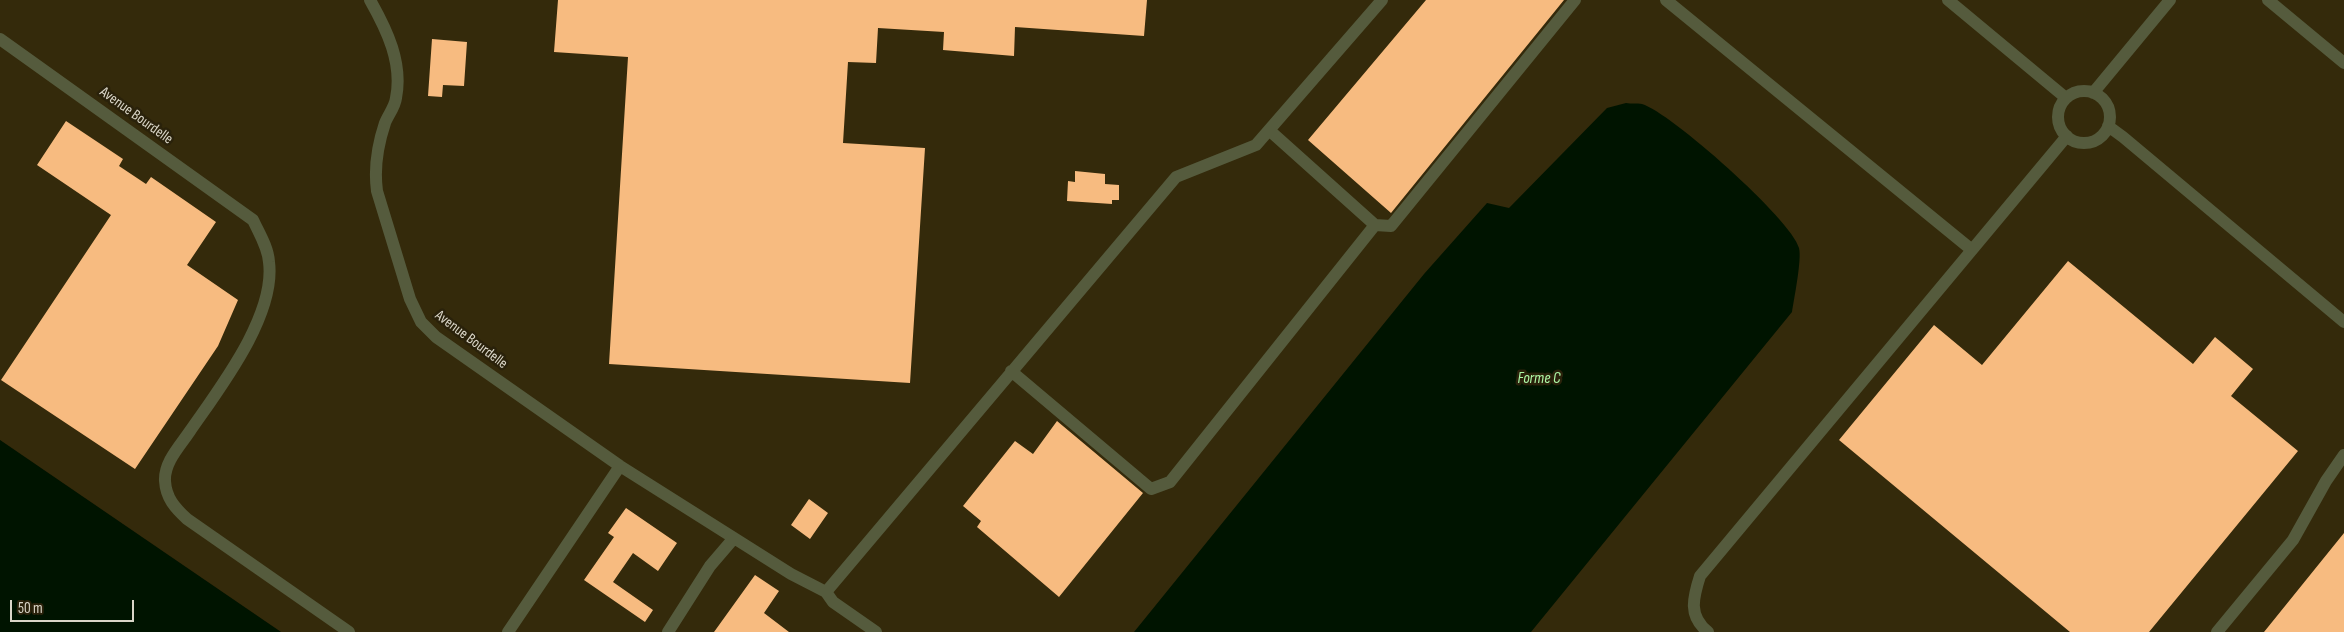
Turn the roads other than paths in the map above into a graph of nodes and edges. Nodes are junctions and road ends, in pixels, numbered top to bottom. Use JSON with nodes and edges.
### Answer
{"nodes":[{"id":1,"x":370,"y":0,"type":"edge"},
{"id":2,"x":1382,"y":0,"type":"edge"},
{"id":3,"x":1575,"y":0,"type":"edge"},
{"id":4,"x":1666,"y":0,"type":"edge"},
{"id":5,"x":1948,"y":0,"type":"edge"},
{"id":6,"x":2170,"y":0,"type":"edge"},
{"id":7,"x":2268,"y":0,"type":"edge"},
{"id":8,"x":0,"y":39,"type":"edge"},
{"id":9,"x":2344,"y":63,"type":"edge"},
{"id":10,"x":2093,"y":93,"type":"junction"},
{"id":11,"x":2066,"y":98,"type":"junction"},
{"id":12,"x":2108,"y":126,"type":"junction"},
{"id":13,"x":1269,"y":130,"type":"junction"},
{"id":14,"x":2067,"y":136,"type":"junction"},
{"id":15,"x":1375,"y":225,"type":"junction"},
{"id":16,"x":1972,"y":250,"type":"junction"},
{"id":17,"x":2344,"y":322,"type":"edge"},
{"id":18,"x":1011,"y":371,"type":"junction"},
{"id":19,"x":2344,"y":455,"type":"edge"},
{"id":20,"x":620,"y":466,"type":"junction"},
{"id":21,"x":734,"y":538,"type":"junction"},
{"id":22,"x":826,"y":592,"type":"junction"},
{"id":23,"x":349,"y":632,"type":"edge"},
{"id":24,"x":508,"y":632,"type":"edge"},
{"id":25,"x":668,"y":632,"type":"edge"},
{"id":26,"x":876,"y":632,"type":"edge"},
{"id":27,"x":1708,"y":632,"type":"edge"},
{"id":28,"x":2216,"y":632,"type":"edge"}],
"edges":[{"from":1,"to":20,"type":"street","name":"Avenue Bourdelle"},
{"from":2,"to":13,"type":"street"},
{"from":3,"to":15,"type":"street"},
{"from":4,"to":16,"type":"street"},
{"from":5,"to":11,"type":"street"},
{"from":6,"to":10,"type":"street"},
{"from":7,"to":9,"type":"street"},
{"from":8,"to":23,"type":"street","name":"Avenue Bourdelle"},
{"from":10,"to":11,"type":"street"},
{"from":10,"to":12,"type":"street"},
{"from":11,"to":14,"type":"street"},
{"from":12,"to":14,"type":"street"},
{"from":12,"to":17,"type":"street"},
{"from":13,"to":15,"type":"street"},
{"from":13,"to":18,"type":"street"},
{"from":14,"to":16,"type":"street"},
{"from":15,"to":18,"type":"street"},
{"from":16,"to":27,"type":"street"},
{"from":18,"to":22,"type":"street"},
{"from":19,"to":28,"type":"street"},
{"from":20,"to":21,"type":"street","name":"Avenue Bourdelle"},
{"from":20,"to":24,"type":"street"},
{"from":21,"to":22,"type":"street","name":"Avenue Bourdelle"},
{"from":21,"to":25,"type":"street"},
{"from":22,"to":26,"type":"street","name":"Avenue Bourdelle"}]}
